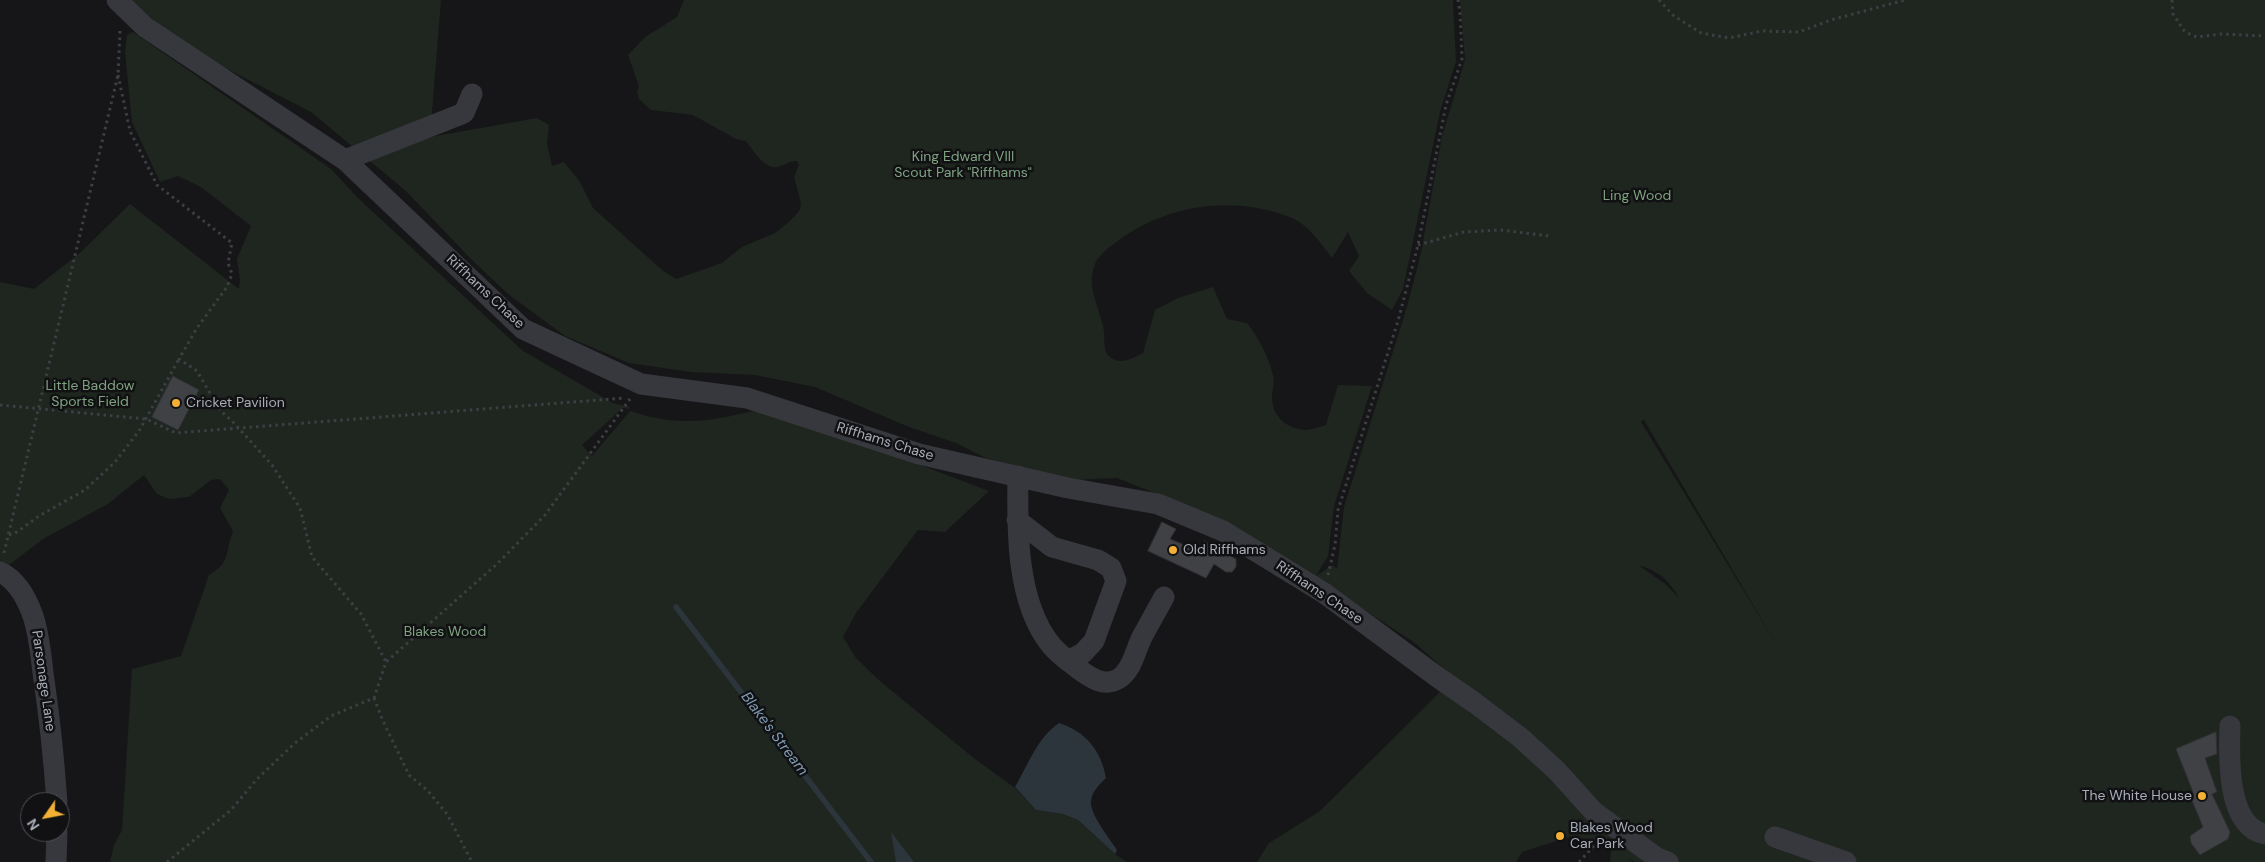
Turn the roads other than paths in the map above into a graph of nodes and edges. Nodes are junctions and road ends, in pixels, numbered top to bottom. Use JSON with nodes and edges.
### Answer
{"nodes":[{"id":1,"x":119,"y":3,"type":"edge"},
{"id":2,"x":472,"y":94,"type":"dead end"},
{"id":3,"x":344,"y":160,"type":"junction"},
{"id":4,"x":1018,"y":476,"type":"junction"},
{"id":5,"x":1017,"y":520,"type":"junction"},
{"id":6,"x":1,"y":566,"type":"edge"},
{"id":7,"x":1164,"y":597,"type":"dead end"},
{"id":8,"x":1068,"y":661,"type":"junction"},
{"id":9,"x":2230,"y":726,"type":"dead end"},
{"id":10,"x":56,"y":792,"type":"edge"},
{"id":11,"x":2265,"y":834,"type":"edge"},
{"id":12,"x":1775,"y":837,"type":"dead end"},
{"id":13,"x":57,"y":842,"type":"edge"},
{"id":14,"x":56,"y":862,"type":"edge"},
{"id":15,"x":1668,"y":862,"type":"edge"},
{"id":16,"x":1846,"y":862,"type":"edge"}],
"edges":[{"from":1,"to":3,"type":"street","name":"Riffhams Chase"},
{"from":2,"to":3,"type":"street"},
{"from":3,"to":4,"type":"street","name":"Riffhams Chase"},
{"from":4,"to":5,"type":"street"},
{"from":4,"to":15,"type":"street","name":"Riffhams Chase"},
{"from":5,"to":8,"type":"street"},
{"from":5,"to":8,"type":"street"},
{"from":6,"to":10,"type":"street","name":"Parsonage Lane"},
{"from":7,"to":8,"type":"street"},
{"from":9,"to":11,"type":"street"},
{"from":12,"to":16,"type":"street"},
{"from":13,"to":14,"type":"street"}]}
